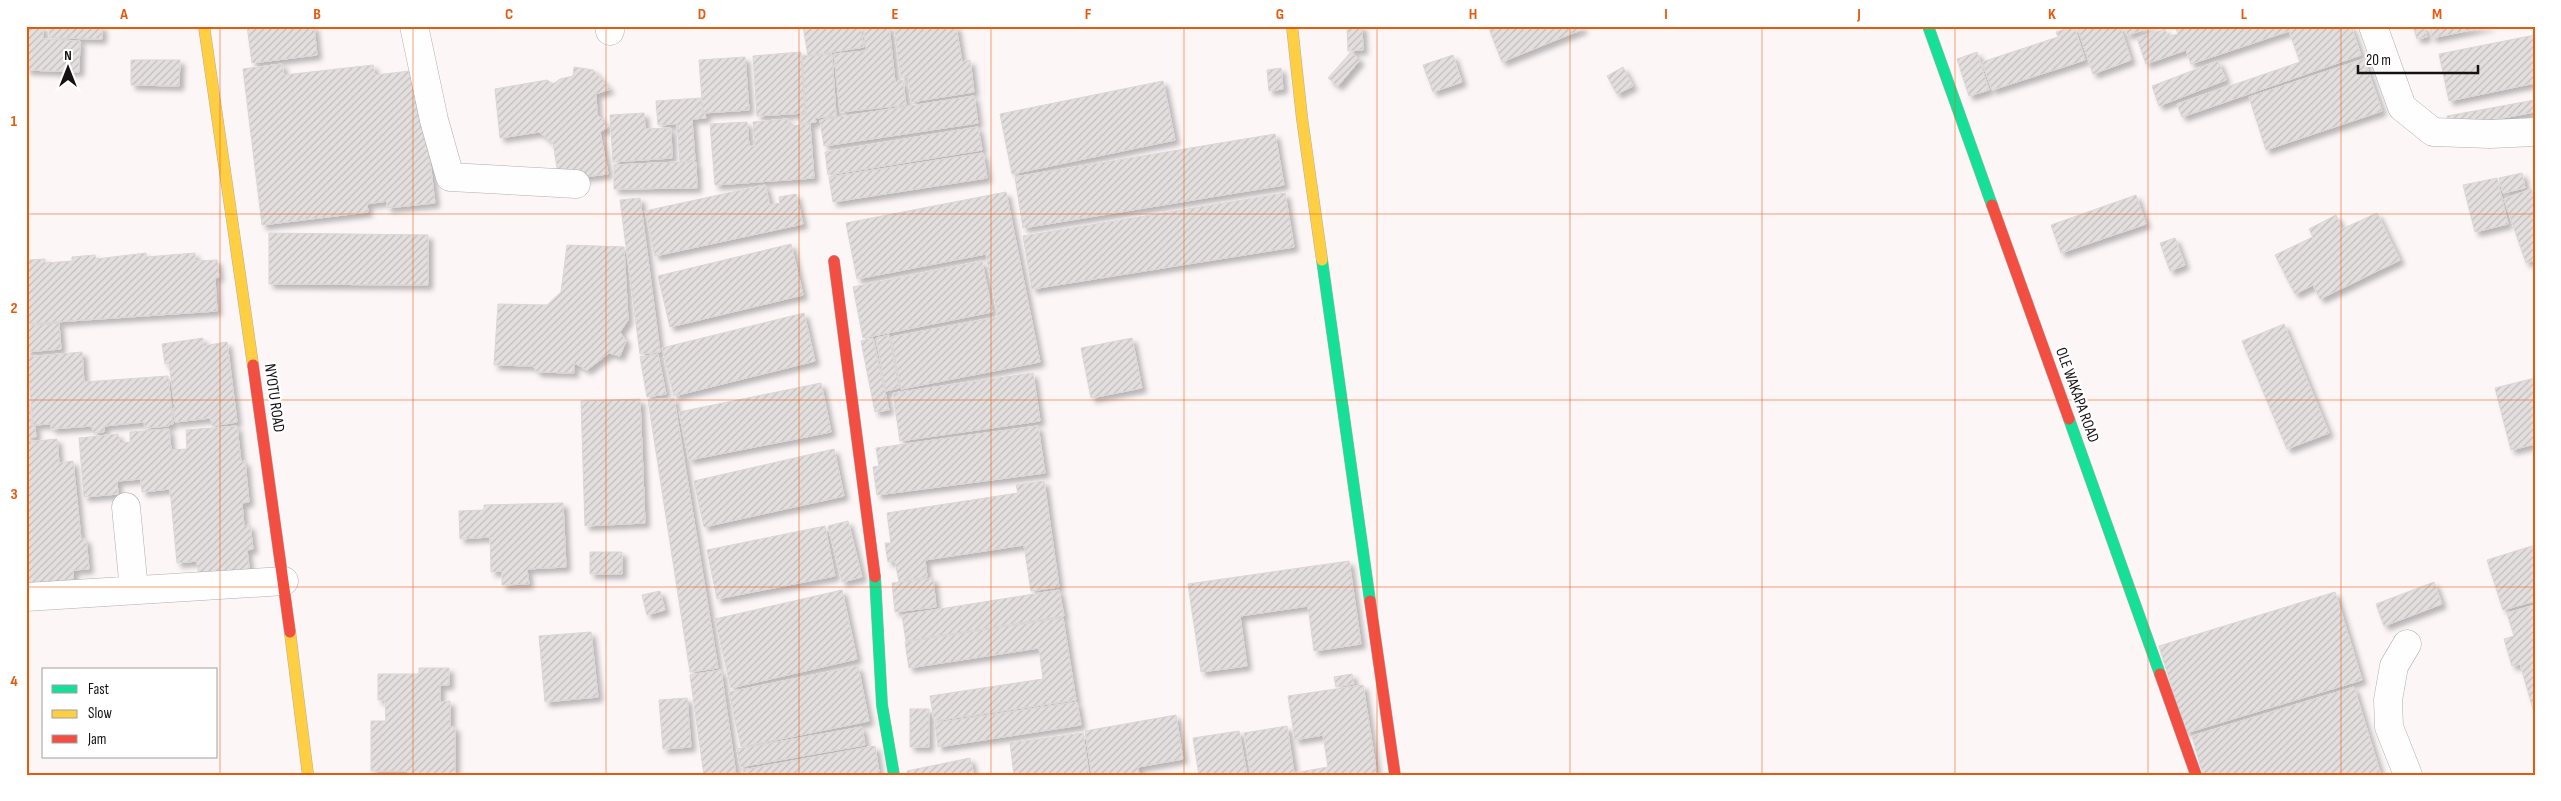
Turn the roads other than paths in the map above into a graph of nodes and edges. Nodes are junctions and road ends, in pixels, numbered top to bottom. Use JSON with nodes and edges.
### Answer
{"nodes":[{"id":1,"x":204,"y":26,"type":"edge"},
{"id":2,"x":414,"y":26,"type":"edge"},
{"id":3,"x":1292,"y":26,"type":"edge"},
{"id":4,"x":1928,"y":26,"type":"edge"},
{"id":5,"x":2373,"y":26,"type":"edge"},
{"id":6,"x":2535,"y":132,"type":"edge"},
{"id":7,"x":576,"y":184,"type":"dead end"},
{"id":8,"x":834,"y":261,"type":"dead end"},
{"id":9,"x":126,"y":507,"type":"dead end"},
{"id":10,"x":284,"y":581,"type":"junction"},
{"id":11,"x":134,"y":590,"type":"junction"},
{"id":12,"x":26,"y":596,"type":"edge"},
{"id":13,"x":2407,"y":644,"type":"dead end"},
{"id":14,"x":308,"y":775,"type":"edge"},
{"id":15,"x":894,"y":775,"type":"edge"},
{"id":16,"x":1395,"y":775,"type":"edge"},
{"id":17,"x":2196,"y":775,"type":"edge"},
{"id":18,"x":2408,"y":775,"type":"edge"}],
"edges":[{"from":1,"to":10,"type":"street","name":"NYOTU ROAD"},
{"from":2,"to":7,"type":"street"},
{"from":3,"to":16,"type":"street"},
{"from":4,"to":17,"type":"street","name":"OLE WAKAPA ROAD"},
{"from":5,"to":6,"type":"street"},
{"from":8,"to":15,"type":"street"},
{"from":9,"to":11,"type":"street"},
{"from":10,"to":11,"type":"street"},
{"from":10,"to":14,"type":"street","name":"NYOTU ROAD"},
{"from":11,"to":12,"type":"street"},
{"from":13,"to":18,"type":"street"}]}
